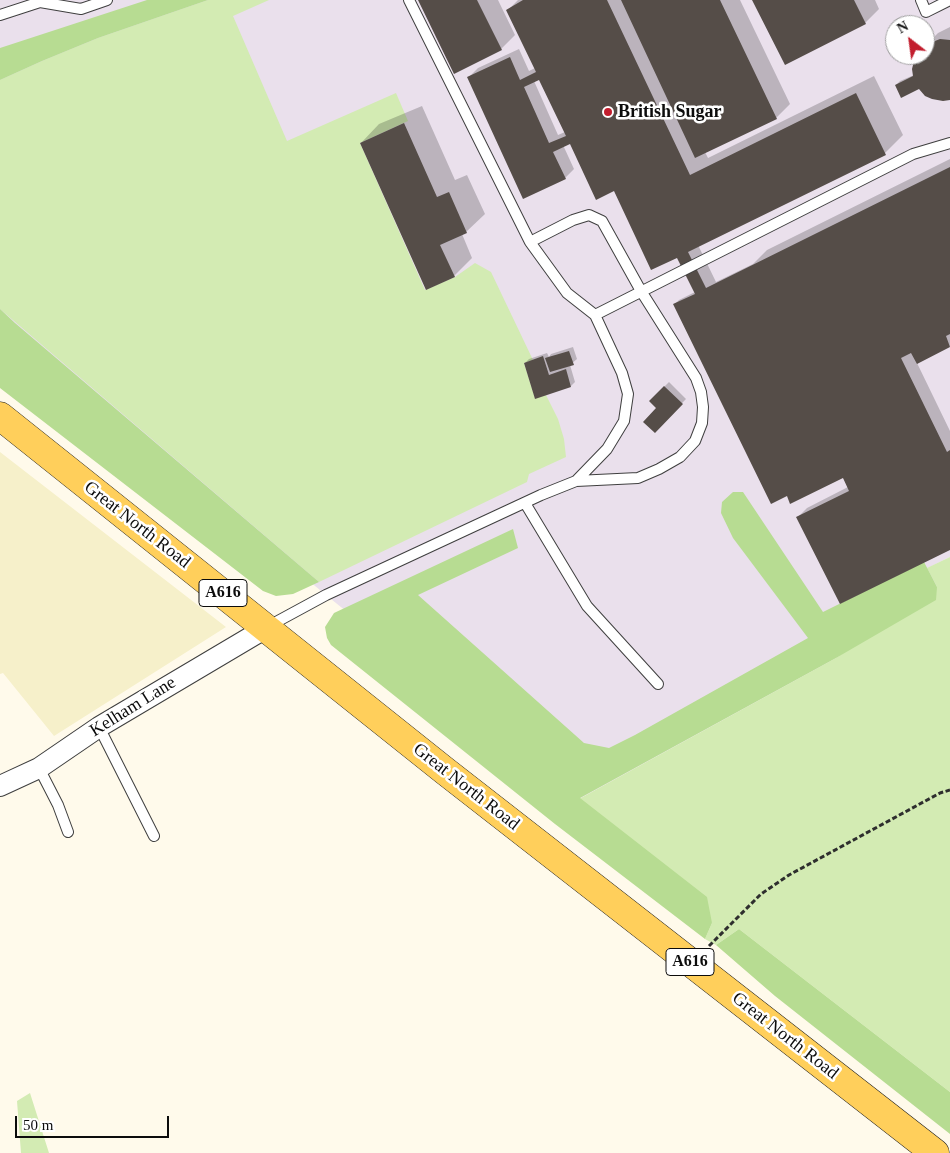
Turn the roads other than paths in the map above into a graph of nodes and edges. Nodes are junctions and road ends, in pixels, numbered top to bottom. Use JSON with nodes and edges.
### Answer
{"nodes":[{"id":1,"x":94,"y":0,"type":"edge"},
{"id":2,"x":107,"y":0,"type":"edge"},
{"id":3,"x":409,"y":0,"type":"edge"},
{"id":4,"x":921,"y":0,"type":"edge"},
{"id":5,"x":950,"y":0,"type":"edge"},
{"id":6,"x":42,"y":1,"type":"edge"},
{"id":7,"x":82,"y":9,"type":"junction"},
{"id":8,"x":0,"y":15,"type":"edge"},
{"id":9,"x":950,"y":143,"type":"edge"},
{"id":10,"x":530,"y":242,"type":"junction"},
{"id":11,"x":641,"y":291,"type":"junction"},
{"id":12,"x":595,"y":315,"type":"junction"},
{"id":13,"x":0,"y":416,"type":"edge"},
{"id":14,"x":576,"y":481,"type":"junction"},
{"id":15,"x":525,"y":503,"type":"junction"},
{"id":16,"x":266,"y":628,"type":"junction"},
{"id":17,"x":658,"y":684,"type":"dead end"},
{"id":18,"x":99,"y":727,"type":"junction"},
{"id":19,"x":39,"y":768,"type":"junction"},
{"id":20,"x":0,"y":786,"type":"edge"},
{"id":21,"x":68,"y":832,"type":"dead end"},
{"id":22,"x":154,"y":836,"type":"dead end"},
{"id":23,"x":935,"y":1153,"type":"edge"}],
"edges":[{"from":1,"to":7,"type":"lane"},
{"from":2,"to":7,"type":"lane"},
{"from":3,"to":10,"type":"lane"},
{"from":4,"to":5,"type":"lane"},
{"from":6,"to":7,"type":"lane"},
{"from":6,"to":8,"type":"lane"},
{"from":9,"to":11,"type":"lane"},
{"from":10,"to":11,"type":"lane"},
{"from":10,"to":12,"type":"lane"},
{"from":11,"to":12,"type":"lane"},
{"from":11,"to":14,"type":"lane"},
{"from":12,"to":14,"type":"lane"},
{"from":13,"to":16,"type":"main road","name":"Great North Road","number":"A616"},
{"from":14,"to":15,"type":"lane"},
{"from":15,"to":16,"type":"lane"},
{"from":15,"to":17,"type":"lane"},
{"from":16,"to":18,"type":"street","name":"Kelham Lane"},
{"from":16,"to":23,"type":"main road","name":"Great North Road","number":"A616"},
{"from":18,"to":19,"type":"street","name":"Kelham Lane"},
{"from":18,"to":22,"type":"lane"},
{"from":19,"to":20,"type":"street","name":"Kelham Lane"},
{"from":19,"to":21,"type":"lane"}]}
